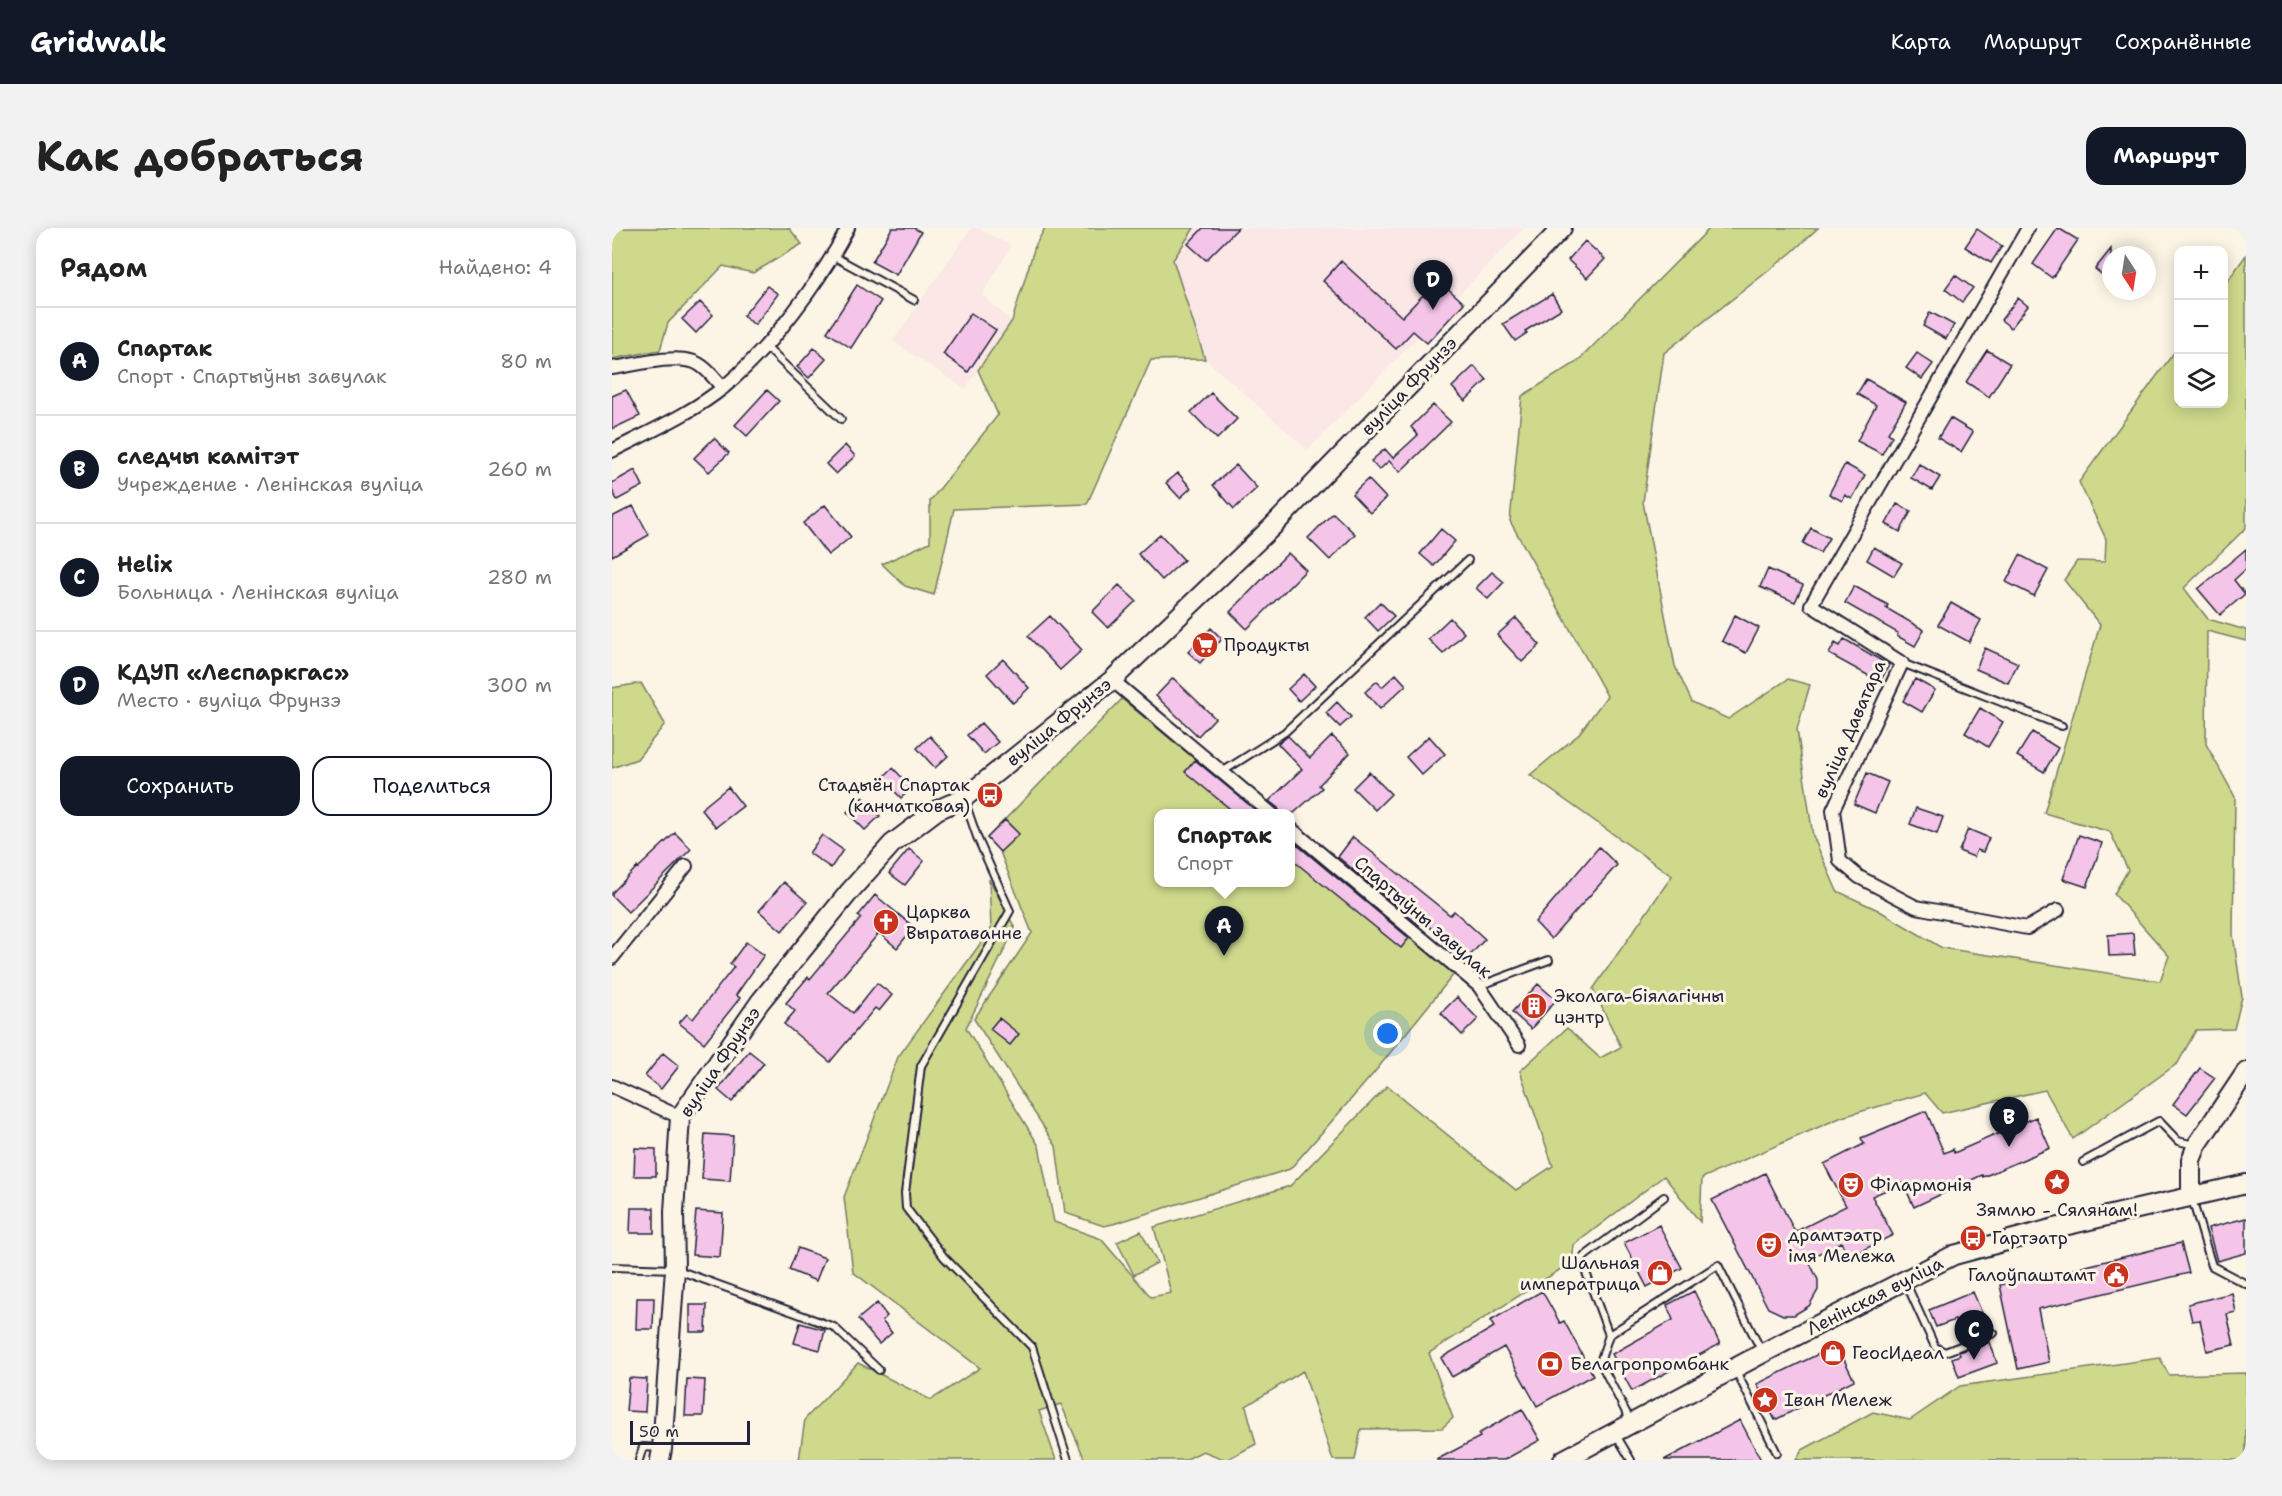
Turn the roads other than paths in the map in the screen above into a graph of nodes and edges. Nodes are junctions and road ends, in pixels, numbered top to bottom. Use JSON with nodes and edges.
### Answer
{"nodes":[{"id":1,"x":848,"y":228,"type":"edge"},
{"id":2,"x":1562,"y":228,"type":"edge"},
{"id":3,"x":2028,"y":228,"type":"edge"},
{"id":4,"x":833,"y":256,"type":"junction"},
{"id":5,"x":914,"y":300,"type":"dead end"},
{"id":6,"x":766,"y":347,"type":"junction"},
{"id":7,"x":612,"y":369,"type":"edge"},
{"id":8,"x":723,"y":388,"type":"junction"},
{"id":9,"x":841,"y":419,"type":"dead end"},
{"id":10,"x":612,"y":451,"type":"edge"},
{"id":11,"x":1468,"y":560,"type":"dead end"},
{"id":12,"x":1902,"y":663,"type":"junction"},
{"id":13,"x":1112,"y":681,"type":"junction"},
{"id":14,"x":2062,"y":726,"type":"dead end"},
{"id":15,"x":1222,"y":772,"type":"junction"},
{"id":16,"x":964,"y":798,"type":"junction"},
{"id":17,"x":1267,"y":809,"type":"edge"},
{"id":18,"x":1295,"y":832,"type":"edge"},
{"id":19,"x":686,"y":866,"type":"dead end"},
{"id":20,"x":2058,"y":910,"type":"dead end"},
{"id":21,"x":612,"y":958,"type":"edge"},
{"id":22,"x":1549,"y":960,"type":"dead end"},
{"id":23,"x":1479,"y":986,"type":"junction"},
{"id":24,"x":1520,"y":1045,"type":"dead end"},
{"id":25,"x":2246,"y":1072,"type":"edge"},
{"id":26,"x":612,"y":1086,"type":"edge"},
{"id":27,"x":680,"y":1117,"type":"junction"},
{"id":28,"x":2197,"y":1145,"type":"junction"},
{"id":29,"x":2084,"y":1162,"type":"dead end"},
{"id":30,"x":2246,"y":1185,"type":"edge"},
{"id":31,"x":2191,"y":1196,"type":"junction"},
{"id":32,"x":1664,"y":1197,"type":"dead end"},
{"id":33,"x":612,"y":1267,"type":"edge"},
{"id":34,"x":675,"y":1269,"type":"junction"},
{"id":35,"x":1905,"y":1280,"type":"junction"},
{"id":36,"x":2246,"y":1284,"type":"edge"},
{"id":37,"x":1994,"y":1333,"type":"dead end"},
{"id":38,"x":1609,"y":1335,"type":"junction"},
{"id":39,"x":1762,"y":1353,"type":"junction"},
{"id":40,"x":1734,"y":1368,"type":"junction"},
{"id":41,"x":879,"y":1370,"type":"dead end"},
{"id":42,"x":1631,"y":1422,"type":"junction"},
{"id":43,"x":1615,"y":1432,"type":"junction"},
{"id":44,"x":1776,"y":1453,"type":"dead end"},
{"id":45,"x":661,"y":1454,"type":"edge"},
{"id":46,"x":639,"y":1460,"type":"edge"},
{"id":47,"x":1068,"y":1460,"type":"edge"},
{"id":48,"x":1563,"y":1460,"type":"edge"},
{"id":49,"x":1631,"y":1460,"type":"edge"}],
"edges":[{"from":1,"to":4,"type":"street"},
{"from":2,"to":13,"type":"street","name":"вуліца Фрунзэ"},
{"from":3,"to":12,"type":"street","name":"вуліца Даватара"},
{"from":4,"to":5,"type":"lane"},
{"from":4,"to":6,"type":"street"},
{"from":6,"to":8,"type":"street"},
{"from":6,"to":9,"type":"lane"},
{"from":7,"to":8,"type":"street"},
{"from":8,"to":10,"type":"street"},
{"from":11,"to":15,"type":"lane"},
{"from":12,"to":14,"type":"lane"},
{"from":12,"to":20,"type":"street","name":"вуліца Даватара"},
{"from":13,"to":15,"type":"street"},
{"from":13,"to":16,"type":"street","name":"вуліца Фрунзэ"},
{"from":15,"to":17,"type":"street"},
{"from":16,"to":27,"type":"street","name":"вуліца Фрунзэ"},
{"from":16,"to":47,"type":"lane"},
{"from":18,"to":23,"type":"street","name":"Спартыўны завулак"},
{"from":19,"to":21,"type":"street"},
{"from":22,"to":23,"type":"lane"},
{"from":23,"to":24,"type":"street","name":"Спартыўны завулак"},
{"from":25,"to":28,"type":"street"},
{"from":26,"to":27,"type":"street"},
{"from":27,"to":34,"type":"street","name":"вуліца Фрунзэ"},
{"from":28,"to":29,"type":"lane"},
{"from":28,"to":31,"type":"street"},
{"from":30,"to":31,"type":"street","name":"Ленінская вуліца"},
{"from":31,"to":35,"type":"street","name":"Ленінская вуліца"},
{"from":31,"to":36,"type":"lane"},
{"from":32,"to":38,"type":"lane"},
{"from":33,"to":34,"type":"lane"},
{"from":34,"to":41,"type":"lane"},
{"from":34,"to":45,"type":"street","name":"вуліца Фрунзэ"},
{"from":35,"to":37,"type":"lane"},
{"from":35,"to":39,"type":"street","name":"Ленінская вуліца"},
{"from":38,"to":39,"type":"lane"},
{"from":38,"to":42,"type":"lane"},
{"from":39,"to":40,"type":"street","name":"Ленінская вуліца"},
{"from":40,"to":42,"type":"street","name":"Ленінская вуліца"},
{"from":40,"to":44,"type":"lane"},
{"from":42,"to":43,"type":"street","name":"Ленінская вуліца"},
{"from":43,"to":48,"type":"street","name":"Ленінская вуліца"},
{"from":43,"to":49,"type":"lane"},
{"from":45,"to":46,"type":"lane"}]}
